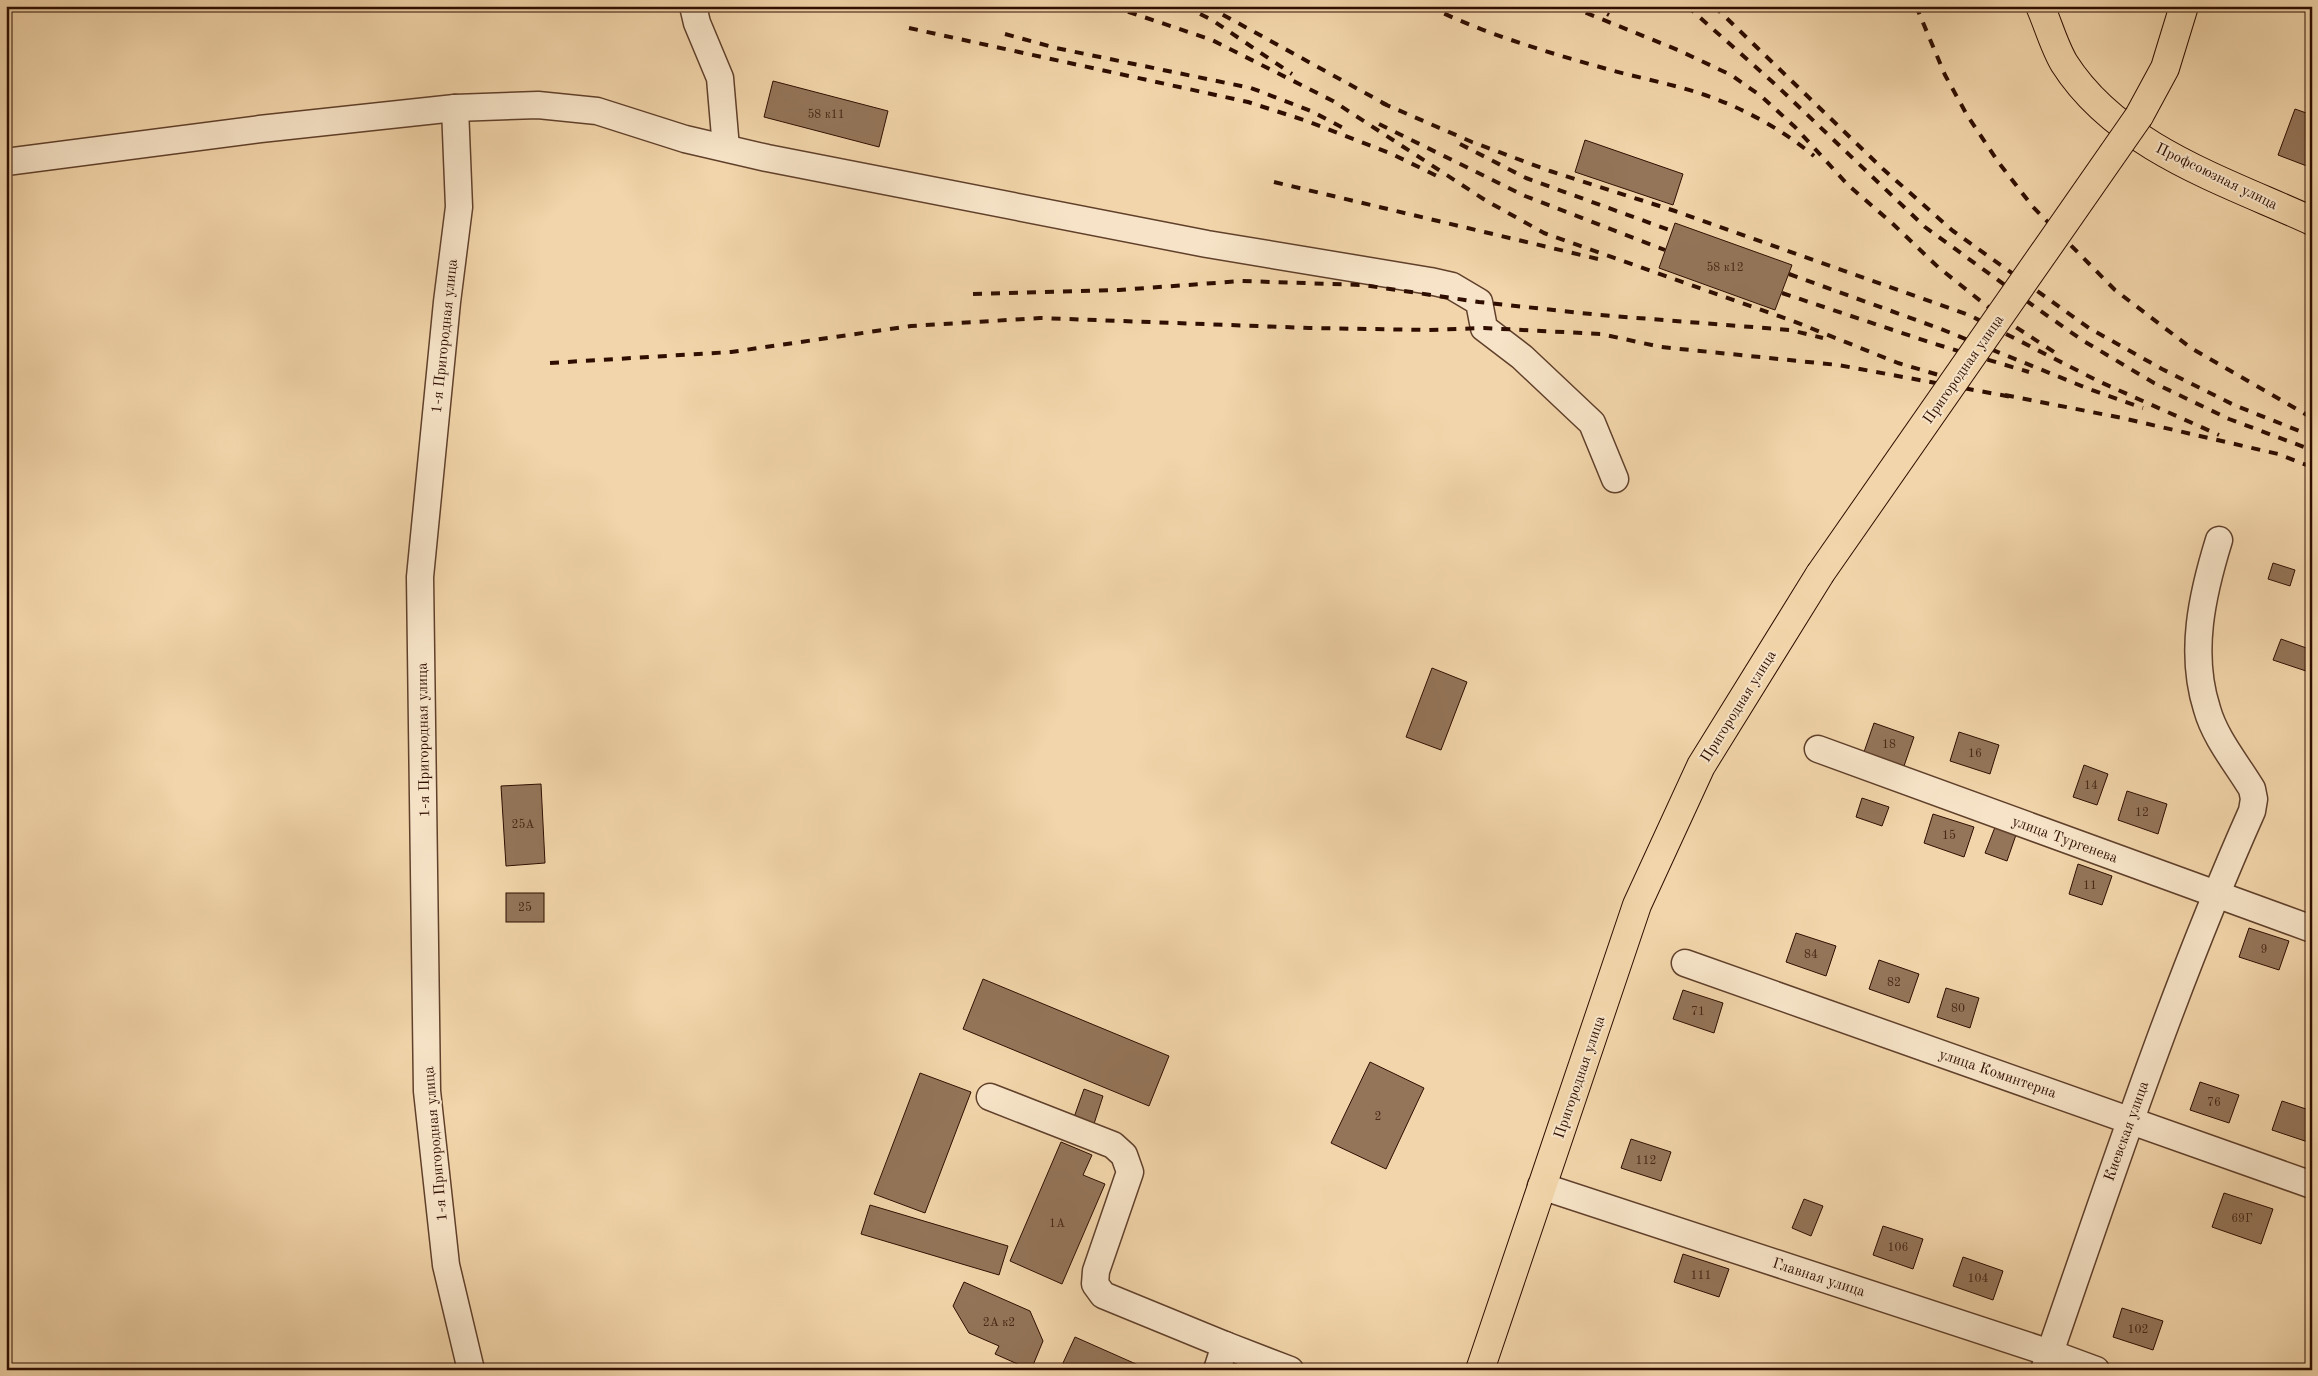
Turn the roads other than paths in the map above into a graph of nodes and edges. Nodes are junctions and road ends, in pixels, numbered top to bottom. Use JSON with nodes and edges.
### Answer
{"nodes":[{"id":1,"x":693,"y":6,"type":"edge"},
{"id":2,"x":2040,"y":6,"type":"edge"},
{"id":3,"x":2184,"y":6,"type":"edge"},
{"id":4,"x":455,"y":108,"type":"junction"},
{"id":5,"x":726,"y":148,"type":"junction"},
{"id":6,"x":6,"y":162,"type":"edge"},
{"id":7,"x":2312,"y":221,"type":"edge"},
{"id":8,"x":1615,"y":478,"type":"dead end"},
{"id":9,"x":2219,"y":540,"type":"dead end"},
{"id":10,"x":1818,"y":750,"type":"dead end"},
{"id":11,"x":2215,"y":894,"type":"junction"},
{"id":12,"x":2312,"y":929,"type":"edge"},
{"id":13,"x":1685,"y":963,"type":"dead end"},
{"id":14,"x":990,"y":1097,"type":"dead end"},
{"id":15,"x":2129,"y":1120,"type":"junction"},
{"id":16,"x":2312,"y":1185,"type":"edge"},
{"id":17,"x":1541,"y":1186,"type":"junction"},
{"id":18,"x":1225,"y":1345,"type":"junction"},
{"id":19,"x":2047,"y":1361,"type":"edge"},
{"id":20,"x":471,"y":1370,"type":"edge"},
{"id":21,"x":1217,"y":1370,"type":"edge"},
{"id":22,"x":1290,"y":1370,"type":"edge"},
{"id":23,"x":1480,"y":1370,"type":"edge"},
{"id":24,"x":2096,"y":1370,"type":"edge"}],
"edges":[{"from":1,"to":5,"type":"street"},
{"from":2,"to":7,"type":"main road","name":"Профсоюзная улица"},
{"from":3,"to":17,"type":"main road","name":"Пригородная улица","bridge":true},
{"from":4,"to":5,"type":"street"},
{"from":4,"to":6,"type":"street"},
{"from":4,"to":20,"type":"street","name":"1-я Пригородная улица"},
{"from":5,"to":8,"type":"street"},
{"from":9,"to":11,"type":"street","name":"Киевская улица"},
{"from":10,"to":11,"type":"street","name":"улица Тургенева"},
{"from":11,"to":12,"type":"street","name":"улица Тургенева"},
{"from":11,"to":15,"type":"street","name":"Киевская улица"},
{"from":13,"to":15,"type":"street","name":"улица Коминтерна"},
{"from":14,"to":18,"type":"street"},
{"from":15,"to":16,"type":"street","name":"улица Коминтерна"},
{"from":15,"to":19,"type":"street","name":"Киевская улица"},
{"from":17,"to":19,"type":"street","name":"Главная улица"},
{"from":17,"to":23,"type":"main road","name":"Пригородная улица"},
{"from":18,"to":21,"type":"street"},
{"from":18,"to":22,"type":"street"},
{"from":19,"to":24,"type":"street","name":"Главная улица"}]}
